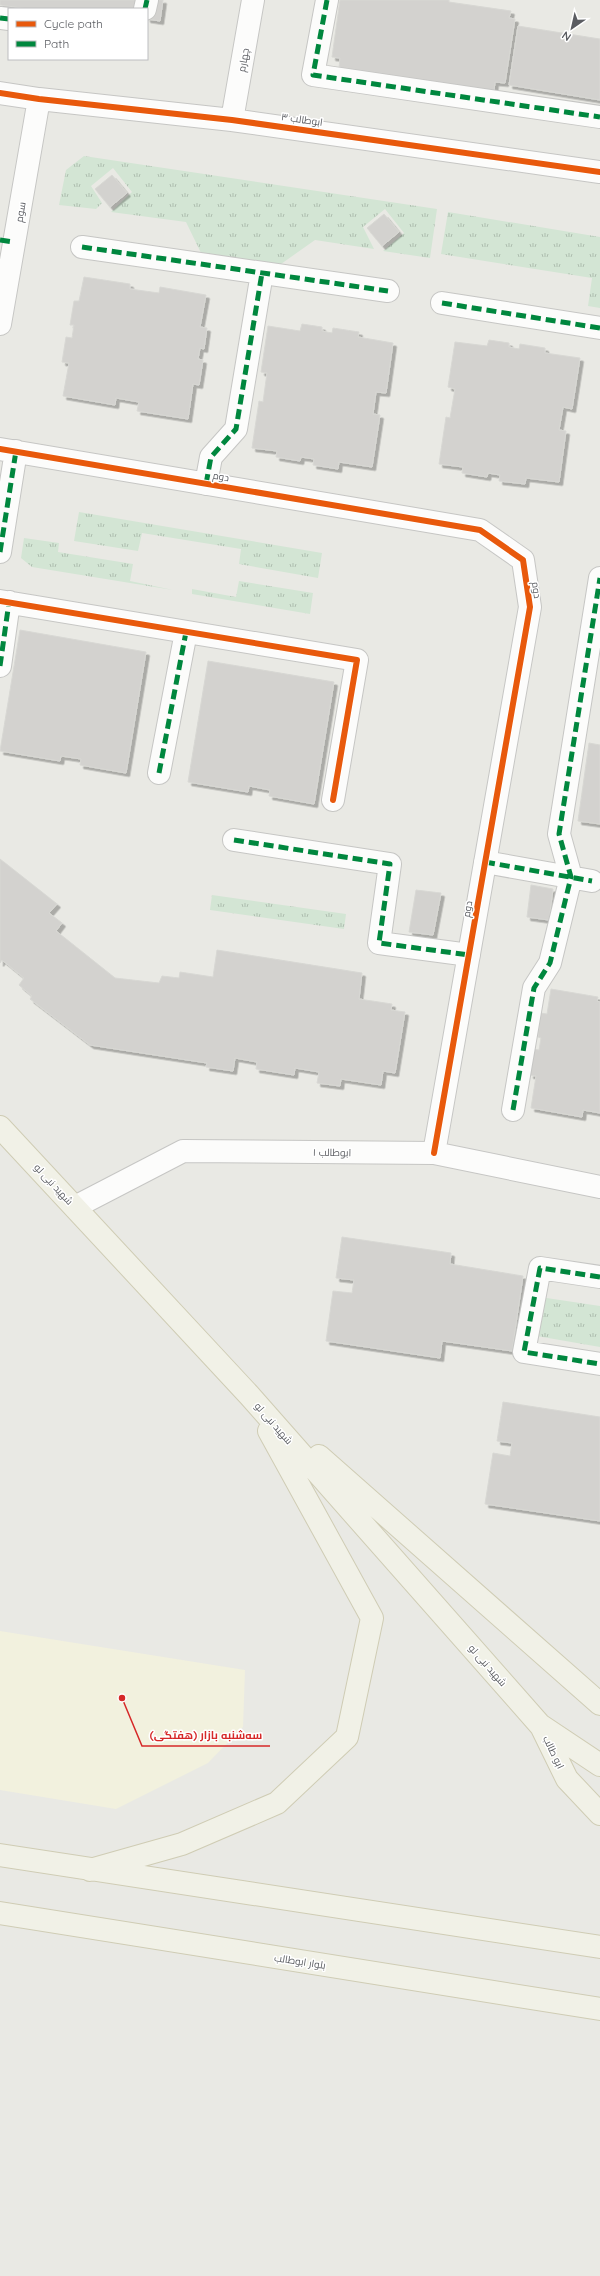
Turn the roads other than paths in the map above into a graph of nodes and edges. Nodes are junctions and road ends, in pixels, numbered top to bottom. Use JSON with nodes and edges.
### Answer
{"nodes":[{"id":1,"x":254,"y":0,"type":"edge"},
{"id":2,"x":327,"y":0,"type":"edge"},
{"id":3,"x":0,"y":93,"type":"edge"},
{"id":4,"x":39,"y":99,"type":"junction"},
{"id":5,"x":600,"y":117,"type":"edge"},
{"id":6,"x":232,"y":120,"type":"junction"},
{"id":7,"x":600,"y":172,"type":"edge"},
{"id":8,"x":7,"y":241,"type":"edge"},
{"id":9,"x":82,"y":246,"type":"dead end"},
{"id":10,"x":262,"y":273,"type":"junction"},
{"id":11,"x":388,"y":292,"type":"dead end"},
{"id":12,"x":442,"y":302,"type":"dead end"},
{"id":13,"x":0,"y":324,"type":"edge"},
{"id":14,"x":600,"y":328,"type":"edge"},
{"id":15,"x":8,"y":450,"type":"edge"},
{"id":16,"x":206,"y":484,"type":"junction"},
{"id":17,"x":3,"y":515,"type":"edge"},
{"id":18,"x":0,"y":552,"type":"edge"},
{"id":19,"x":600,"y":578,"type":"edge"},
{"id":20,"x":5,"y":601,"type":"edge"},
{"id":21,"x":186,"y":632,"type":"junction"},
{"id":22,"x":2,"y":642,"type":"edge"},
{"id":23,"x":0,"y":666,"type":"edge"},
{"id":24,"x":159,"y":773,"type":"dead end"},
{"id":25,"x":333,"y":800,"type":"dead end"},
{"id":26,"x":234,"y":840,"type":"dead end"},
{"id":27,"x":485,"y":862,"type":"junction"},
{"id":28,"x":582,"y":879,"type":"junction"},
{"id":29,"x":469,"y":955,"type":"junction"},
{"id":30,"x":513,"y":1110,"type":"dead end"},
{"id":31,"x":0,"y":1127,"type":"edge"},
{"id":32,"x":434,"y":1153,"type":"junction"},
{"id":33,"x":600,"y":1187,"type":"edge"},
{"id":34,"x":75,"y":1207,"type":"junction"},
{"id":35,"x":600,"y":1277,"type":"edge"},
{"id":36,"x":600,"y":1364,"type":"edge"},
{"id":37,"x":249,"y":1395,"type":"junction"},
{"id":38,"x":600,"y":1704,"type":"edge"},
{"id":39,"x":540,"y":1725,"type":"junction"},
{"id":40,"x":600,"y":1765,"type":"edge"},
{"id":41,"x":600,"y":1814,"type":"edge"},
{"id":42,"x":0,"y":1856,"type":"edge"},
{"id":43,"x":90,"y":1870,"type":"junction"},
{"id":44,"x":0,"y":1913,"type":"edge"},
{"id":45,"x":600,"y":1947,"type":"edge"},
{"id":46,"x":600,"y":2009,"type":"edge"}],
"edges":[{"from":1,"to":6,"type":"street","name":"چهارم"},
{"from":2,"to":5,"type":"street"},
{"from":3,"to":4,"type":"street","name":"ابوطالب ۳"},
{"from":4,"to":6,"type":"street","name":"ابوطالب ۳"},
{"from":4,"to":8,"type":"street","name":"سوم"},
{"from":6,"to":7,"type":"street","name":"ابوطالب ۳"},
{"from":8,"to":13,"type":"street","name":"سوم"},
{"from":9,"to":10,"type":"street"},
{"from":10,"to":11,"type":"street"},
{"from":10,"to":16,"type":"street"},
{"from":12,"to":14,"type":"street"},
{"from":15,"to":16,"type":"street","name":"دوم"},
{"from":15,"to":17,"type":"street"},
{"from":16,"to":27,"type":"street","name":"دوم"},
{"from":17,"to":18,"type":"street"},
{"from":19,"to":28,"type":"street"},
{"from":20,"to":21,"type":"street"},
{"from":20,"to":22,"type":"street"},
{"from":21,"to":24,"type":"street"},
{"from":21,"to":25,"type":"street"},
{"from":22,"to":23,"type":"street"},
{"from":26,"to":29,"type":"street"},
{"from":27,"to":28,"type":"street"},
{"from":27,"to":29,"type":"street","name":"دوم"},
{"from":28,"to":30,"type":"street"},
{"from":29,"to":32,"type":"street","name":"دوم"},
{"from":31,"to":34,"type":"main road","name":"شهید نبی لو"},
{"from":32,"to":33,"type":"street","name":"ابوطالب ۱"},
{"from":32,"to":34,"type":"street","name":"ابوطالب ۱"},
{"from":34,"to":37,"type":"main road","name":"شهید نبی لو"},
{"from":35,"to":36,"type":"street"},
{"from":37,"to":38,"type":"main road"},
{"from":37,"to":39,"type":"main road","name":"شهید نبی لو"},
{"from":37,"to":43,"type":"main road"},
{"from":39,"to":40,"type":"main road","name":"ابو طالب"},
{"from":39,"to":41,"type":"main road","name":"ابو طالب"},
{"from":42,"to":43,"type":"main road"},
{"from":43,"to":45,"type":"main road"},
{"from":44,"to":46,"type":"main road","name":"بلوار ابوطالب"}]}
